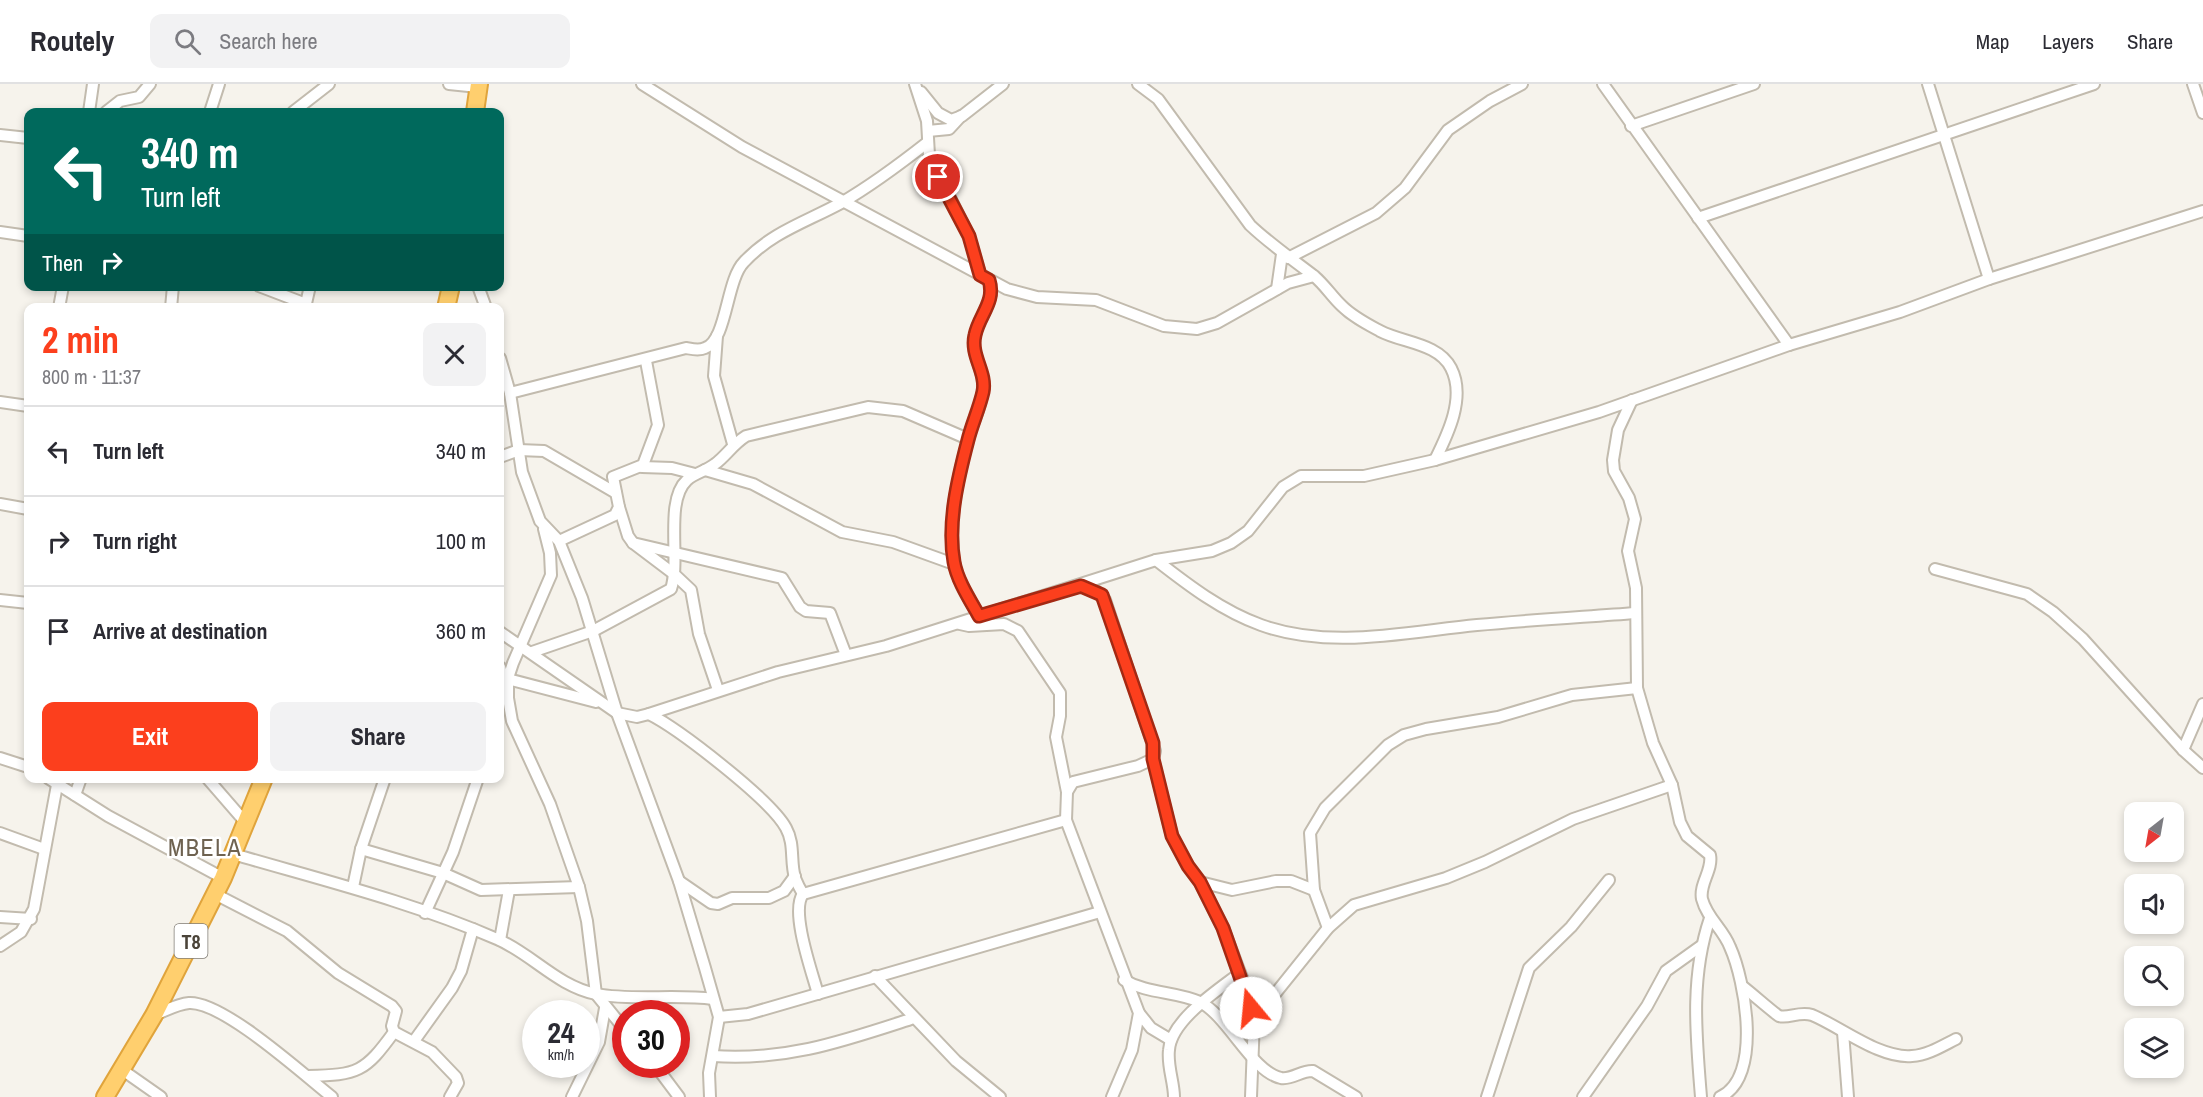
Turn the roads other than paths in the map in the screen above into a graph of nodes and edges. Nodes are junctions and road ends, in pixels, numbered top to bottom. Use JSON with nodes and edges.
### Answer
{"nodes":[{"id":1,"x":93,"y":84,"type":"edge"},
{"id":2,"x":150,"y":84,"type":"edge"},
{"id":3,"x":219,"y":84,"type":"edge"},
{"id":4,"x":329,"y":84,"type":"edge"},
{"id":5,"x":449,"y":84,"type":"edge"},
{"id":6,"x":1003,"y":84,"type":"edge"},
{"id":7,"x":1138,"y":84,"type":"edge"},
{"id":8,"x":1522,"y":84,"type":"edge"},
{"id":9,"x":1603,"y":84,"type":"edge"},
{"id":10,"x":1754,"y":84,"type":"edge"},
{"id":11,"x":1928,"y":84,"type":"edge"},
{"id":12,"x":2094,"y":84,"type":"edge"},
{"id":13,"x":2193,"y":84,"type":"edge"},
{"id":14,"x":478,"y":85,"type":"edge"},
{"id":15,"x":648,"y":85,"type":"edge"},
{"id":16,"x":915,"y":85,"type":"edge"},
{"id":17,"x":90,"y":108,"type":"edge"},
{"id":18,"x":110,"y":108,"type":"edge"},
{"id":19,"x":211,"y":108,"type":"edge"},
{"id":20,"x":298,"y":108,"type":"edge"},
{"id":21,"x":476,"y":108,"type":"edge"},
{"id":22,"x":2203,"y":113,"type":"edge"},
{"id":23,"x":962,"y":116,"type":"junction"},
{"id":24,"x":1631,"y":126,"type":"junction"},
{"id":25,"x":1944,"y":134,"type":"junction"},
{"id":26,"x":0,"y":135,"type":"edge"},
{"id":27,"x":928,"y":136,"type":"junction"},
{"id":28,"x":24,"y":138,"type":"edge"},
{"id":29,"x":844,"y":201,"type":"junction"},
{"id":30,"x":2203,"y":211,"type":"edge"},
{"id":31,"x":1698,"y":218,"type":"junction"},
{"id":32,"x":0,"y":232,"type":"edge"},
{"id":33,"x":24,"y":235,"type":"edge"},
{"id":34,"x":1285,"y":256,"type":"junction"},
{"id":35,"x":1314,"y":276,"type":"junction"},
{"id":36,"x":985,"y":277,"type":"junction"},
{"id":37,"x":1989,"y":279,"type":"junction"},
{"id":38,"x":1277,"y":289,"type":"junction"},
{"id":39,"x":270,"y":291,"type":"edge"},
{"id":40,"x":298,"y":303,"type":"edge"},
{"id":41,"x":717,"y":334,"type":"junction"},
{"id":42,"x":1789,"y":345,"type":"junction"},
{"id":43,"x":699,"y":350,"type":"junction"},
{"id":44,"x":646,"y":361,"type":"junction"},
{"id":45,"x":714,"y":362,"type":"junction"},
{"id":46,"x":504,"y":372,"type":"edge"},
{"id":47,"x":510,"y":393,"type":"junction"},
{"id":48,"x":1632,"y":400,"type":"junction"},
{"id":49,"x":0,"y":402,"type":"edge"},
{"id":50,"x":24,"y":405,"type":"edge"},
{"id":51,"x":968,"y":439,"type":"junction"},
{"id":52,"x":734,"y":444,"type":"junction"},
{"id":53,"x":519,"y":450,"type":"junction"},
{"id":54,"x":504,"y":456,"type":"edge"},
{"id":55,"x":1435,"y":460,"type":"junction"},
{"id":56,"x":642,"y":466,"type":"junction"},
{"id":57,"x":700,"y":472,"type":"junction"},
{"id":58,"x":587,"y":474,"type":"junction"},
{"id":59,"x":614,"y":476,"type":"junction"},
{"id":60,"x":616,"y":493,"type":"junction"},
{"id":61,"x":0,"y":504,"type":"edge"},
{"id":62,"x":619,"y":507,"type":"junction"},
{"id":63,"x":24,"y":508,"type":"edge"},
{"id":64,"x":544,"y":528,"type":"junction"},
{"id":65,"x":559,"y":541,"type":"junction"},
{"id":66,"x":633,"y":543,"type":"junction"},
{"id":67,"x":675,"y":551,"type":"junction"},
{"id":68,"x":1156,"y":560,"type":"junction"},
{"id":69,"x":954,"y":564,"type":"junction"},
{"id":70,"x":1935,"y":569,"type":"dead end"},
{"id":71,"x":674,"y":574,"type":"junction"},
{"id":72,"x":1081,"y":586,"type":"junction"},
{"id":73,"x":0,"y":600,"type":"edge"},
{"id":74,"x":24,"y":603,"type":"edge"},
{"id":75,"x":1636,"y":613,"type":"junction"},
{"id":76,"x":979,"y":616,"type":"junction"},
{"id":77,"x":957,"y":623,"type":"junction"},
{"id":78,"x":593,"y":631,"type":"junction"},
{"id":79,"x":504,"y":636,"type":"edge"},
{"id":80,"x":521,"y":644,"type":"junction"},
{"id":81,"x":532,"y":652,"type":"junction"},
{"id":82,"x":846,"y":655,"type":"junction"},
{"id":83,"x":504,"y":672,"type":"edge"},
{"id":84,"x":504,"y":676,"type":"edge"},
{"id":85,"x":504,"y":684,"type":"edge"},
{"id":86,"x":1637,"y":688,"type":"junction"},
{"id":87,"x":718,"y":690,"type":"junction"},
{"id":88,"x":599,"y":703,"type":"junction"},
{"id":89,"x":2203,"y":704,"type":"edge"},
{"id":90,"x":617,"y":713,"type":"junction"},
{"id":91,"x":649,"y":714,"type":"junction"},
{"id":92,"x":2183,"y":750,"type":"junction"},
{"id":93,"x":1153,"y":759,"type":"junction"},
{"id":94,"x":4,"y":761,"type":"edge"},
{"id":95,"x":24,"y":766,"type":"edge"},
{"id":96,"x":2203,"y":768,"type":"edge"},
{"id":97,"x":53,"y":783,"type":"edge"},
{"id":98,"x":55,"y":783,"type":"edge"},
{"id":99,"x":79,"y":783,"type":"edge"},
{"id":100,"x":211,"y":783,"type":"edge"},
{"id":101,"x":262,"y":783,"type":"edge"},
{"id":102,"x":383,"y":783,"type":"edge"},
{"id":103,"x":476,"y":783,"type":"edge"},
{"id":104,"x":1671,"y":785,"type":"junction"},
{"id":105,"x":1067,"y":792,"type":"junction"},
{"id":106,"x":75,"y":795,"type":"junction"},
{"id":107,"x":1066,"y":820,"type":"junction"},
{"id":108,"x":246,"y":823,"type":"junction"},
{"id":109,"x":0,"y":833,"type":"edge"},
{"id":110,"x":44,"y":849,"type":"junction"},
{"id":111,"x":361,"y":849,"type":"junction"},
{"id":112,"x":233,"y":854,"type":"junction"},
{"id":113,"x":443,"y":873,"type":"junction"},
{"id":114,"x":795,"y":876,"type":"junction"},
{"id":115,"x":1610,"y":880,"type":"dead end"},
{"id":116,"x":679,"y":881,"type":"junction"},
{"id":117,"x":1200,"y":882,"type":"junction"},
{"id":118,"x":219,"y":886,"type":"junction"},
{"id":119,"x":353,"y":887,"type":"junction"},
{"id":120,"x":579,"y":887,"type":"junction"},
{"id":121,"x":508,"y":890,"type":"junction"},
{"id":122,"x":1314,"y":890,"type":"junction"},
{"id":123,"x":803,"y":894,"type":"junction"},
{"id":124,"x":1100,"y":912,"type":"junction"},
{"id":125,"x":425,"y":913,"type":"junction"},
{"id":126,"x":0,"y":917,"type":"edge"},
{"id":127,"x":1710,"y":918,"type":"junction"},
{"id":128,"x":31,"y":919,"type":"junction"},
{"id":129,"x":1328,"y":928,"type":"junction"},
{"id":130,"x":472,"y":929,"type":"junction"},
{"id":131,"x":500,"y":940,"type":"junction"},
{"id":132,"x":0,"y":946,"type":"edge"},
{"id":133,"x":1701,"y":946,"type":"junction"},
{"id":134,"x":1240,"y":973,"type":"junction"},
{"id":135,"x":875,"y":976,"type":"junction"},
{"id":136,"x":1124,"y":980,"type":"junction"},
{"id":137,"x":1742,"y":986,"type":"junction"},
{"id":138,"x":596,"y":994,"type":"junction"},
{"id":139,"x":818,"y":994,"type":"junction"},
{"id":140,"x":713,"y":999,"type":"junction"},
{"id":141,"x":1202,"y":1003,"type":"junction"},
{"id":142,"x":605,"y":1008,"type":"junction"},
{"id":143,"x":1139,"y":1012,"type":"junction"},
{"id":144,"x":154,"y":1015,"type":"junction"},
{"id":145,"x":612,"y":1016,"type":"edge"},
{"id":146,"x":719,"y":1017,"type":"junction"},
{"id":147,"x":914,"y":1018,"type":"junction"},
{"id":148,"x":1254,"y":1020,"type":"junction"},
{"id":149,"x":394,"y":1032,"type":"junction"},
{"id":150,"x":1843,"y":1032,"type":"junction"},
{"id":151,"x":1956,"y":1039,"type":"dead end"},
{"id":152,"x":1171,"y":1040,"type":"junction"},
{"id":153,"x":414,"y":1041,"type":"junction"},
{"id":154,"x":713,"y":1056,"type":"junction"},
{"id":155,"x":1251,"y":1057,"type":"junction"},
{"id":156,"x":121,"y":1069,"type":"junction"},
{"id":157,"x":308,"y":1076,"type":"junction"},
{"id":158,"x":665,"y":1078,"type":"edge"},
{"id":159,"x":105,"y":1097,"type":"edge"},
{"id":160,"x":161,"y":1097,"type":"edge"},
{"id":161,"x":332,"y":1097,"type":"edge"},
{"id":162,"x":450,"y":1097,"type":"edge"},
{"id":163,"x":572,"y":1097,"type":"edge"},
{"id":164,"x":679,"y":1097,"type":"edge"},
{"id":165,"x":710,"y":1097,"type":"edge"},
{"id":166,"x":1000,"y":1097,"type":"edge"},
{"id":167,"x":1112,"y":1097,"type":"edge"},
{"id":168,"x":1174,"y":1097,"type":"edge"},
{"id":169,"x":1251,"y":1097,"type":"edge"},
{"id":170,"x":1356,"y":1097,"type":"edge"},
{"id":171,"x":1487,"y":1097,"type":"edge"},
{"id":172,"x":1583,"y":1097,"type":"edge"},
{"id":173,"x":1701,"y":1097,"type":"edge"},
{"id":174,"x":1720,"y":1097,"type":"edge"},
{"id":175,"x":1848,"y":1097,"type":"edge"}],
"edges":[{"from":1,"to":17,"type":"street"},
{"from":2,"to":18,"type":"street"},
{"from":3,"to":19,"type":"street"},
{"from":4,"to":20,"type":"street"},
{"from":5,"to":14,"type":"street"},
{"from":6,"to":23,"type":"street"},
{"from":7,"to":34,"type":"street"},
{"from":8,"to":34,"type":"street"},
{"from":9,"to":24,"type":"street"},
{"from":10,"to":24,"type":"street"},
{"from":11,"to":25,"type":"street"},
{"from":12,"to":25,"type":"street"},
{"from":13,"to":22,"type":"street"},
{"from":14,"to":21,"type":"highway"},
{"from":15,"to":29,"type":"street"},
{"from":16,"to":23,"type":"street"},
{"from":16,"to":27,"type":"street"},
{"from":23,"to":27,"type":"street"},
{"from":24,"to":31,"type":"street"},
{"from":25,"to":31,"type":"street"},
{"from":25,"to":37,"type":"street"},
{"from":26,"to":28,"type":"street"},
{"from":27,"to":29,"type":"street"},
{"from":27,"to":36,"type":"street"},
{"from":29,"to":36,"type":"street"},
{"from":29,"to":41,"type":"street"},
{"from":30,"to":37,"type":"street"},
{"from":31,"to":42,"type":"street"},
{"from":32,"to":33,"type":"street"},
{"from":34,"to":35,"type":"street"},
{"from":34,"to":38,"type":"street"},
{"from":35,"to":38,"type":"street"},
{"from":35,"to":55,"type":"street"},
{"from":36,"to":38,"type":"street"},
{"from":36,"to":51,"type":"street"},
{"from":37,"to":42,"type":"street"},
{"from":39,"to":40,"type":"street"},
{"from":41,"to":43,"type":"street"},
{"from":41,"to":45,"type":"street"},
{"from":42,"to":48,"type":"street"},
{"from":43,"to":44,"type":"street"},
{"from":43,"to":45,"type":"street"},
{"from":44,"to":47,"type":"street"},
{"from":44,"to":56,"type":"street"},
{"from":45,"to":52,"type":"street"},
{"from":46,"to":47,"type":"street"},
{"from":47,"to":53,"type":"street"},
{"from":48,"to":55,"type":"street"},
{"from":48,"to":75,"type":"street"},
{"from":49,"to":50,"type":"street"},
{"from":51,"to":52,"type":"street"},
{"from":51,"to":69,"type":"street"},
{"from":52,"to":57,"type":"street"},
{"from":53,"to":54,"type":"street"},
{"from":53,"to":58,"type":"street"},
{"from":53,"to":64,"type":"street"},
{"from":55,"to":68,"type":"street"},
{"from":56,"to":57,"type":"street"},
{"from":56,"to":59,"type":"street"},
{"from":57,"to":67,"type":"street"},
{"from":57,"to":69,"type":"street"},
{"from":58,"to":59,"type":"street"},
{"from":58,"to":60,"type":"street"},
{"from":59,"to":60,"type":"street"},
{"from":60,"to":62,"type":"street"},
{"from":61,"to":63,"type":"street"},
{"from":62,"to":65,"type":"street"},
{"from":62,"to":66,"type":"street"},
{"from":64,"to":65,"type":"street"},
{"from":64,"to":80,"type":"street"},
{"from":65,"to":78,"type":"street"},
{"from":66,"to":67,"type":"street"},
{"from":66,"to":71,"type":"street"},
{"from":67,"to":71,"type":"street"},
{"from":67,"to":82,"type":"street"},
{"from":68,"to":72,"type":"street"},
{"from":68,"to":75,"type":"street"},
{"from":69,"to":76,"type":"street"},
{"from":70,"to":92,"type":"street"},
{"from":71,"to":78,"type":"street"},
{"from":71,"to":87,"type":"street"},
{"from":72,"to":76,"type":"street"},
{"from":72,"to":93,"type":"street"},
{"from":73,"to":74,"type":"street"},
{"from":75,"to":86,"type":"street"},
{"from":76,"to":77,"type":"street"},
{"from":77,"to":82,"type":"street"},
{"from":77,"to":105,"type":"street"},
{"from":78,"to":81,"type":"street"},
{"from":78,"to":90,"type":"street"},
{"from":79,"to":80,"type":"street"},
{"from":80,"to":81,"type":"street"},
{"from":80,"to":83,"type":"street"},
{"from":81,"to":88,"type":"street"},
{"from":82,"to":87,"type":"street"},
{"from":84,"to":88,"type":"street"},
{"from":85,"to":120,"type":"street"},
{"from":86,"to":104,"type":"street"},
{"from":86,"to":122,"type":"street"},
{"from":87,"to":91,"type":"street"},
{"from":88,"to":90,"type":"street"},
{"from":89,"to":92,"type":"street"},
{"from":90,"to":91,"type":"street"},
{"from":90,"to":116,"type":"street"},
{"from":91,"to":114,"type":"street"},
{"from":92,"to":96,"type":"street"},
{"from":93,"to":105,"type":"street"},
{"from":93,"to":117,"type":"street"},
{"from":94,"to":95,"type":"street"},
{"from":97,"to":110,"type":"street"},
{"from":98,"to":106,"type":"street"},
{"from":99,"to":106,"type":"street"},
{"from":100,"to":108,"type":"street"},
{"from":101,"to":108,"type":"highway","number":"T8"},
{"from":102,"to":111,"type":"street"},
{"from":103,"to":113,"type":"street"},
{"from":104,"to":127,"type":"street"},
{"from":104,"to":129,"type":"street"},
{"from":105,"to":107,"type":"street"},
{"from":106,"to":118,"type":"street"},
{"from":107,"to":123,"type":"street"},
{"from":107,"to":124,"type":"street"},
{"from":108,"to":112,"type":"highway","number":"T8"},
{"from":109,"to":110,"type":"street"},
{"from":110,"to":128,"type":"street"},
{"from":111,"to":113,"type":"street"},
{"from":111,"to":119,"type":"street"},
{"from":112,"to":118,"type":"highway","number":"T8"},
{"from":112,"to":119,"type":"street"},
{"from":113,"to":121,"type":"street"},
{"from":113,"to":125,"type":"street"},
{"from":114,"to":116,"type":"street"},
{"from":114,"to":123,"type":"street"},
{"from":115,"to":171,"type":"street"},
{"from":116,"to":140,"type":"street"},
{"from":117,"to":122,"type":"street"},
{"from":117,"to":134,"type":"street"},
{"from":118,"to":144,"type":"highway","number":"T8"},
{"from":118,"to":149,"type":"street"},
{"from":119,"to":125,"type":"street"},
{"from":120,"to":121,"type":"street"},
{"from":120,"to":138,"type":"street"},
{"from":121,"to":131,"type":"street"},
{"from":122,"to":129,"type":"street"},
{"from":123,"to":139,"type":"street"},
{"from":124,"to":135,"type":"street"},
{"from":124,"to":136,"type":"street"},
{"from":125,"to":130,"type":"street"},
{"from":126,"to":128,"type":"street"},
{"from":127,"to":133,"type":"street"},
{"from":127,"to":137,"type":"street"},
{"from":128,"to":132,"type":"street"},
{"from":129,"to":148,"type":"street"},
{"from":130,"to":131,"type":"street"},
{"from":130,"to":153,"type":"street"},
{"from":131,"to":138,"type":"street"},
{"from":133,"to":172,"type":"street"},
{"from":133,"to":173,"type":"street"},
{"from":134,"to":141,"type":"street"},
{"from":134,"to":148,"type":"street"},
{"from":135,"to":139,"type":"street"},
{"from":135,"to":147,"type":"street"},
{"from":136,"to":141,"type":"street"},
{"from":136,"to":143,"type":"street"},
{"from":137,"to":150,"type":"street"},
{"from":137,"to":174,"type":"street"},
{"from":138,"to":140,"type":"street"},
{"from":138,"to":142,"type":"street"},
{"from":139,"to":146,"type":"street"},
{"from":140,"to":146,"type":"street"},
{"from":141,"to":152,"type":"street"},
{"from":141,"to":155,"type":"street"},
{"from":142,"to":145,"type":"street"},
{"from":142,"to":163,"type":"street"},
{"from":143,"to":152,"type":"street"},
{"from":143,"to":167,"type":"street"},
{"from":144,"to":156,"type":"highway","number":"T8"},
{"from":144,"to":157,"type":"street"},
{"from":146,"to":154,"type":"street"},
{"from":147,"to":154,"type":"street"},
{"from":147,"to":166,"type":"street"},
{"from":148,"to":155,"type":"street"},
{"from":149,"to":153,"type":"street"},
{"from":149,"to":157,"type":"street"},
{"from":150,"to":151,"type":"street"},
{"from":150,"to":175,"type":"street"},
{"from":152,"to":168,"type":"street"},
{"from":153,"to":162,"type":"street"},
{"from":154,"to":165,"type":"street"},
{"from":155,"to":169,"type":"street"},
{"from":155,"to":170,"type":"street"},
{"from":156,"to":159,"type":"highway","number":"T8"},
{"from":156,"to":160,"type":"street"},
{"from":157,"to":161,"type":"street"},
{"from":158,"to":164,"type":"street"}]}
